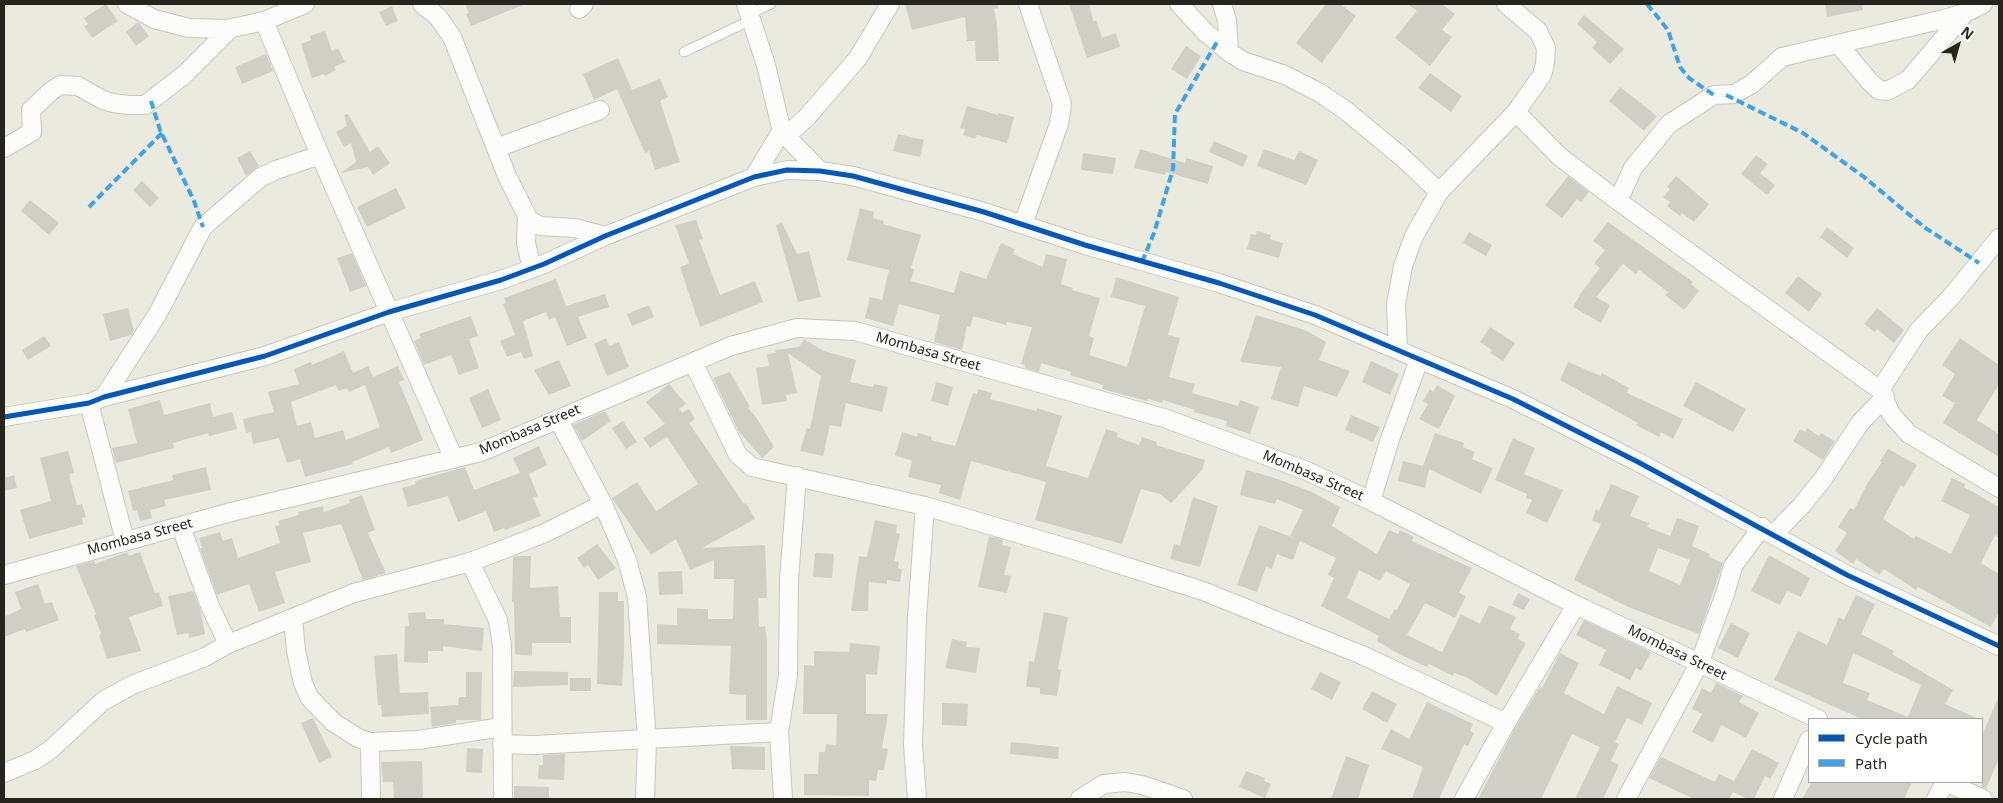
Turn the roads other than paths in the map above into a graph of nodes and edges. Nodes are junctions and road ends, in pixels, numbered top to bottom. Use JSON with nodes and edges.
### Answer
{"nodes":[{"id":1,"x":127,"y":4,"type":"edge"},
{"id":2,"x":305,"y":4,"type":"edge"},
{"id":3,"x":422,"y":4,"type":"edge"},
{"id":4,"x":771,"y":4,"type":"edge"},
{"id":5,"x":890,"y":4,"type":"edge"},
{"id":6,"x":1028,"y":4,"type":"edge"},
{"id":7,"x":1180,"y":4,"type":"edge"},
{"id":8,"x":1222,"y":4,"type":"edge"},
{"id":9,"x":1506,"y":4,"type":"edge"},
{"id":10,"x":1982,"y":4,"type":"edge"},
{"id":11,"x":749,"y":12,"type":"edge"},
{"id":12,"x":1965,"y":13,"type":"junction"},
{"id":13,"x":264,"y":21,"type":"junction"},
{"id":14,"x":230,"y":29,"type":"junction"},
{"id":15,"x":1839,"y":45,"type":"junction"},
{"id":16,"x":684,"y":52,"type":"dead end"},
{"id":17,"x":1229,"y":52,"type":"junction"},
{"id":18,"x":600,"y":110,"type":"dead end"},
{"id":19,"x":1516,"y":112,"type":"junction"},
{"id":20,"x":782,"y":132,"type":"junction"},
{"id":21,"x":4,"y":148,"type":"edge"},
{"id":22,"x":496,"y":148,"type":"junction"},
{"id":23,"x":320,"y":155,"type":"junction"},
{"id":24,"x":820,"y":171,"type":"junction"},
{"id":25,"x":754,"y":177,"type":"junction"},
{"id":26,"x":1439,"y":192,"type":"junction"},
{"id":27,"x":1618,"y":201,"type":"junction"},
{"id":28,"x":527,"y":216,"type":"junction"},
{"id":29,"x":1023,"y":224,"type":"junction"},
{"id":30,"x":605,"y":236,"type":"junction"},
{"id":31,"x":1998,"y":242,"type":"edge"},
{"id":32,"x":532,"y":269,"type":"junction"},
{"id":33,"x":389,"y":312,"type":"junction"},
{"id":34,"x":1398,"y":349,"type":"junction"},
{"id":35,"x":1419,"y":360,"type":"junction"},
{"id":36,"x":693,"y":362,"type":"junction"},
{"id":37,"x":1882,"y":394,"type":"junction"},
{"id":38,"x":96,"y":400,"type":"junction"},
{"id":39,"x":4,"y":418,"type":"edge"},
{"id":40,"x":558,"y":419,"type":"junction"},
{"id":41,"x":454,"y":459,"type":"junction"},
{"id":42,"x":797,"y":476,"type":"junction"},
{"id":43,"x":1999,"y":488,"type":"edge"},
{"id":44,"x":1371,"y":500,"type":"junction"},
{"id":45,"x":603,"y":504,"type":"junction"},
{"id":46,"x":925,"y":506,"type":"junction"},
{"id":47,"x":181,"y":526,"type":"junction"},
{"id":48,"x":1768,"y":531,"type":"junction"},
{"id":49,"x":125,"y":541,"type":"junction"},
{"id":50,"x":470,"y":562,"type":"junction"},
{"id":51,"x":4,"y":575,"type":"edge"},
{"id":52,"x":1576,"y":605,"type":"junction"},
{"id":53,"x":293,"y":618,"type":"junction"},
{"id":54,"x":228,"y":644,"type":"junction"},
{"id":55,"x":1999,"y":646,"type":"edge"},
{"id":56,"x":1699,"y":664,"type":"junction"},
{"id":57,"x":1816,"y":718,"type":"edge"},
{"id":58,"x":1506,"y":723,"type":"junction"},
{"id":59,"x":779,"y":732,"type":"junction"},
{"id":60,"x":502,"y":735,"type":"junction"},
{"id":61,"x":647,"y":741,"type":"junction"},
{"id":62,"x":370,"y":742,"type":"junction"},
{"id":63,"x":1808,"y":742,"type":"edge"},
{"id":64,"x":4,"y":773,"type":"edge"},
{"id":65,"x":1944,"y":783,"type":"edge"},
{"id":66,"x":1947,"y":783,"type":"edge"},
{"id":67,"x":371,"y":799,"type":"edge"},
{"id":68,"x":502,"y":799,"type":"edge"},
{"id":69,"x":645,"y":799,"type":"edge"},
{"id":70,"x":783,"y":799,"type":"edge"},
{"id":71,"x":917,"y":799,"type":"edge"},
{"id":72,"x":1080,"y":799,"type":"edge"},
{"id":73,"x":1183,"y":799,"type":"edge"},
{"id":74,"x":1464,"y":799,"type":"edge"},
{"id":75,"x":1626,"y":799,"type":"edge"},
{"id":76,"x":1783,"y":799,"type":"edge"},
{"id":77,"x":1936,"y":799,"type":"edge"},
{"id":78,"x":1983,"y":799,"type":"edge"}],
"edges":[{"from":1,"to":14,"type":"street"},
{"from":2,"to":13,"type":"street"},
{"from":3,"to":22,"type":"street"},
{"from":4,"to":11,"type":"lane"},
{"from":5,"to":20,"type":"street"},
{"from":6,"to":29,"type":"street"},
{"from":7,"to":17,"type":"street"},
{"from":8,"to":17,"type":"street"},
{"from":9,"to":19,"type":"street"},
{"from":10,"to":12,"type":"street"},
{"from":11,"to":16,"type":"lane"},
{"from":11,"to":20,"type":"street"},
{"from":12,"to":15,"type":"street"},
{"from":12,"to":15,"type":"street"},
{"from":13,"to":14,"type":"street"},
{"from":13,"to":23,"type":"street"},
{"from":14,"to":21,"type":"street"},
{"from":15,"to":27,"type":"street"},
{"from":17,"to":26,"type":"street"},
{"from":18,"to":22,"type":"street"},
{"from":19,"to":26,"type":"street"},
{"from":19,"to":27,"type":"street"},
{"from":20,"to":24,"type":"street"},
{"from":20,"to":25,"type":"street"},
{"from":22,"to":28,"type":"street"},
{"from":23,"to":33,"type":"street"},
{"from":23,"to":38,"type":"street"},
{"from":24,"to":25,"type":"street"},
{"from":24,"to":29,"type":"street"},
{"from":25,"to":30,"type":"street"},
{"from":26,"to":34,"type":"street"},
{"from":27,"to":37,"type":"street"},
{"from":28,"to":30,"type":"street"},
{"from":28,"to":32,"type":"street"},
{"from":29,"to":34,"type":"street"},
{"from":30,"to":32,"type":"street"},
{"from":31,"to":37,"type":"street"},
{"from":32,"to":33,"type":"street"},
{"from":33,"to":38,"type":"street"},
{"from":33,"to":41,"type":"street"},
{"from":34,"to":35,"type":"street"},
{"from":35,"to":44,"type":"street"},
{"from":35,"to":48,"type":"street"},
{"from":36,"to":40,"type":"street","name":"Mombasa Street"},
{"from":36,"to":42,"type":"street"},
{"from":36,"to":44,"type":"street","name":"Mombasa Street"},
{"from":37,"to":43,"type":"street"},
{"from":37,"to":48,"type":"street"},
{"from":38,"to":39,"type":"street"},
{"from":38,"to":49,"type":"street"},
{"from":40,"to":41,"type":"street","name":"Mombasa Street"},
{"from":40,"to":45,"type":"street"},
{"from":41,"to":47,"type":"street","name":"Mombasa Street"},
{"from":42,"to":46,"type":"street"},
{"from":42,"to":59,"type":"street"},
{"from":44,"to":52,"type":"street","name":"Mombasa Street"},
{"from":45,"to":50,"type":"street"},
{"from":45,"to":61,"type":"street"},
{"from":46,"to":58,"type":"street"},
{"from":46,"to":71,"type":"street"},
{"from":47,"to":49,"type":"street","name":"Mombasa Street"},
{"from":47,"to":54,"type":"street"},
{"from":48,"to":55,"type":"street"},
{"from":48,"to":56,"type":"street"},
{"from":49,"to":51,"type":"street","name":"Mombasa Street"},
{"from":50,"to":53,"type":"street"},
{"from":50,"to":60,"type":"street"},
{"from":52,"to":56,"type":"street","name":"Mombasa Street"},
{"from":52,"to":58,"type":"street"},
{"from":53,"to":54,"type":"street"},
{"from":53,"to":62,"type":"street"},
{"from":54,"to":64,"type":"street"},
{"from":56,"to":57,"type":"street","name":"Mombasa Street"},
{"from":56,"to":75,"type":"street"},
{"from":58,"to":74,"type":"street"},
{"from":59,"to":61,"type":"street"},
{"from":59,"to":70,"type":"street"},
{"from":60,"to":61,"type":"street"},
{"from":60,"to":62,"type":"street"},
{"from":60,"to":68,"type":"street"},
{"from":61,"to":69,"type":"street"},
{"from":62,"to":67,"type":"street"},
{"from":63,"to":76,"type":"street"},
{"from":65,"to":77,"type":"street"},
{"from":66,"to":78,"type":"street"},
{"from":72,"to":73,"type":"street"}]}
